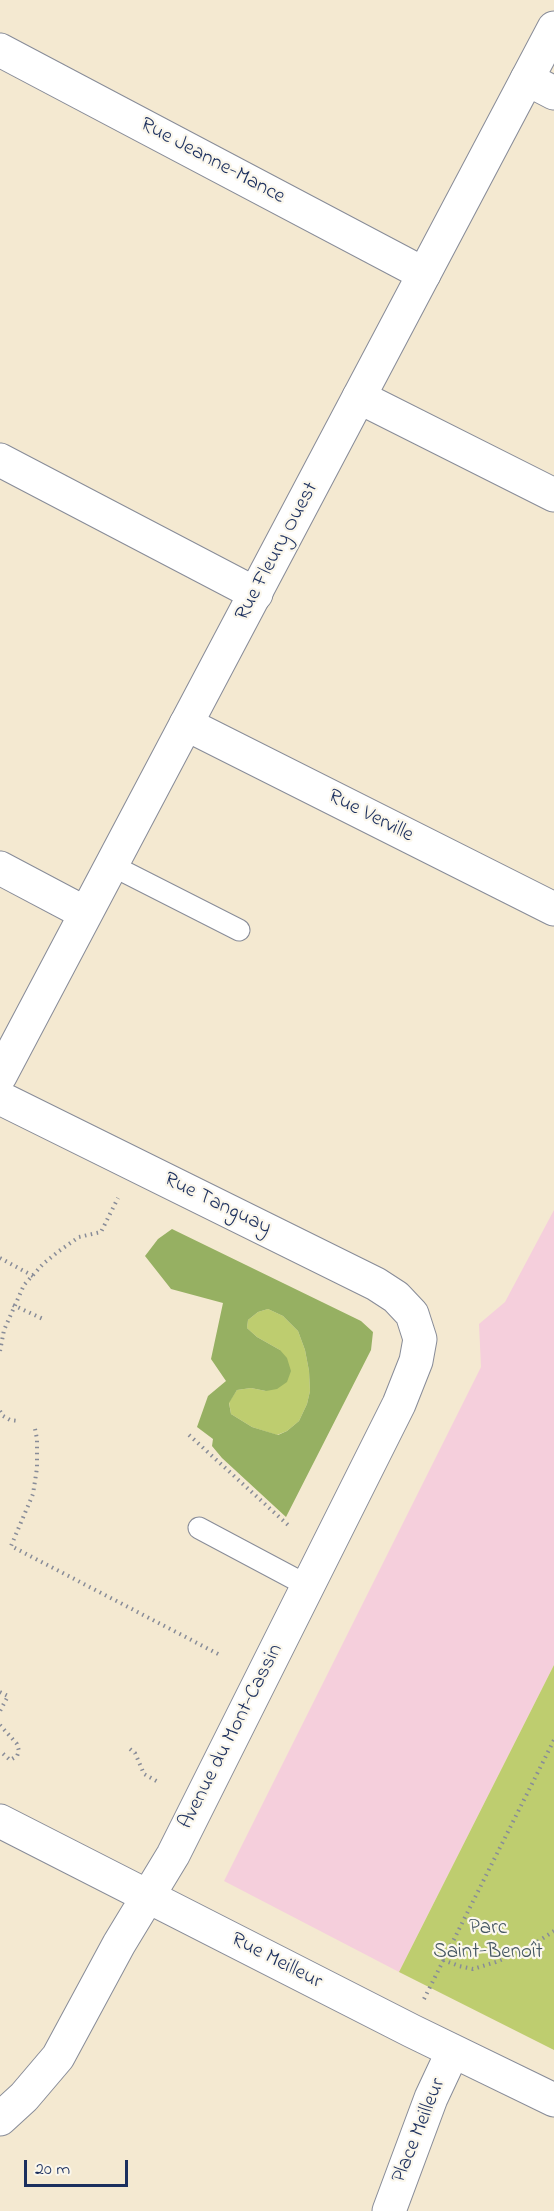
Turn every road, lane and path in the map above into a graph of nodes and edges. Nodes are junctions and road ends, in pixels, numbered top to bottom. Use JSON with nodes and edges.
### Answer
{"nodes":[{"id":1,"x":554,"y":28,"type":"edge"},
{"id":2,"x":0,"y":50,"type":"edge"},
{"id":3,"x":540,"y":86,"type":"edge"},
{"id":4,"x":423,"y":274,"type":"junction"},
{"id":5,"x":359,"y":397,"type":"junction"},
{"id":6,"x":0,"y":460,"type":"edge"},
{"id":7,"x":554,"y":495,"type":"edge"},
{"id":8,"x":256,"y":594,"type":"junction"},
{"id":9,"x":186,"y":724,"type":"junction"},
{"id":10,"x":111,"y":865,"type":"junction"},
{"id":11,"x":0,"y":868,"type":"edge"},
{"id":12,"x":554,"y":909,"type":"edge"},
{"id":13,"x":85,"y":913,"type":"junction"},
{"id":14,"x":239,"y":930,"type":"dead end"},
{"id":15,"x":0,"y":1076,"type":"edge"},
{"id":16,"x":0,"y":1098,"type":"edge"},
{"id":17,"x":118,"y":1198,"type":"dead end"},
{"id":18,"x":0,"y":1258,"type":"edge"},
{"id":19,"x":33,"y":1276,"type":"junction"},
{"id":20,"x":14,"y":1305,"type":"junction"},
{"id":21,"x":43,"y":1319,"type":"dead end"},
{"id":22,"x":418,"y":1331,"type":"joint"},
{"id":23,"x":1,"y":1337,"type":"edge"},
{"id":24,"x":0,"y":1351,"type":"edge"},
{"id":25,"x":0,"y":1411,"type":"edge"},
{"id":26,"x":19,"y":1421,"type":"dead end"},
{"id":27,"x":35,"y":1429,"type":"dead end"},
{"id":28,"x":189,"y":1435,"type":"dead end"},
{"id":29,"x":288,"y":1526,"type":"dead end"},
{"id":30,"x":199,"y":1528,"type":"dead end"},
{"id":31,"x":308,"y":1586,"type":"junction"},
{"id":32,"x":222,"y":1656,"type":"dead end"},
{"id":33,"x":0,"y":1692,"type":"edge"},
{"id":34,"x":0,"y":1711,"type":"edge"},
{"id":35,"x":0,"y":1725,"type":"edge"},
{"id":36,"x":554,"y":1740,"type":"edge"},
{"id":37,"x":130,"y":1749,"type":"dead end"},
{"id":38,"x":0,"y":1751,"type":"edge"},
{"id":39,"x":158,"y":1782,"type":"dead end"},
{"id":40,"x":0,"y":1821,"type":"edge"},
{"id":41,"x":148,"y":1897,"type":"junction"},
{"id":42,"x":554,"y":1931,"type":"edge"},
{"id":43,"x":443,"y":1960,"type":"junction"},
{"id":44,"x":424,"y":1999,"type":"dead end"},
{"id":45,"x":453,"y":2051,"type":"junction"},
{"id":46,"x":554,"y":2100,"type":"edge"},
{"id":47,"x":0,"y":2119,"type":"edge"},
{"id":48,"x":389,"y":2211,"type":"edge"}],
"edges":[{"from":1,"to":3,"type":"street","name":"Rue Fleury Ouest"},
{"from":2,"to":4,"type":"street","name":"Rue Jeanne-Mance"},
{"from":3,"to":4,"type":"street","name":"Rue Fleury Ouest"},
{"from":4,"to":5,"type":"street","name":"Rue Fleury Ouest"},
{"from":5,"to":7,"type":"street"},
{"from":5,"to":8,"type":"street","name":"Rue Fleury Ouest"},
{"from":6,"to":8,"type":"street"},
{"from":8,"to":9,"type":"street","name":"Rue Fleury Ouest"},
{"from":9,"to":10,"type":"street","name":"Rue Fleury Ouest"},
{"from":9,"to":12,"type":"street","name":"Rue Verville"},
{"from":10,"to":13,"type":"street","name":"Rue Fleury Ouest"},
{"from":10,"to":14,"type":"lane"},
{"from":11,"to":13,"type":"street"},
{"from":13,"to":15,"type":"street","name":"Rue Fleury Ouest"},
{"from":16,"to":22,"type":"street","name":"Rue Tanguay"},
{"from":17,"to":19,"type":"path"},
{"from":18,"to":19,"type":"path"},
{"from":19,"to":20,"type":"path"},
{"from":20,"to":21,"type":"path"},
{"from":20,"to":23,"type":"path"},
{"from":22,"to":31,"type":"street","name":"Avenue du Mont-Cassin"},
{"from":23,"to":24,"type":"path"},
{"from":25,"to":26,"type":"path"},
{"from":27,"to":32,"type":"path"},
{"from":28,"to":29,"type":"path"},
{"from":30,"to":31,"type":"lane"},
{"from":31,"to":41,"type":"street","name":"Avenue du Mont-Cassin"},
{"from":33,"to":34,"type":"path"},
{"from":35,"to":38,"type":"path"},
{"from":36,"to":43,"type":"path"},
{"from":37,"to":39,"type":"path"},
{"from":40,"to":41,"type":"street","name":"Rue Meilleur"},
{"from":41,"to":45,"type":"street","name":"Rue Meilleur"},
{"from":41,"to":47,"type":"street","name":"Avenue du Mont-Cassin"},
{"from":42,"to":43,"type":"path"},
{"from":43,"to":44,"type":"path"},
{"from":45,"to":46,"type":"street","name":"Rue Meilleur"},
{"from":45,"to":48,"type":"street","name":"Place Meilleur"}]}
